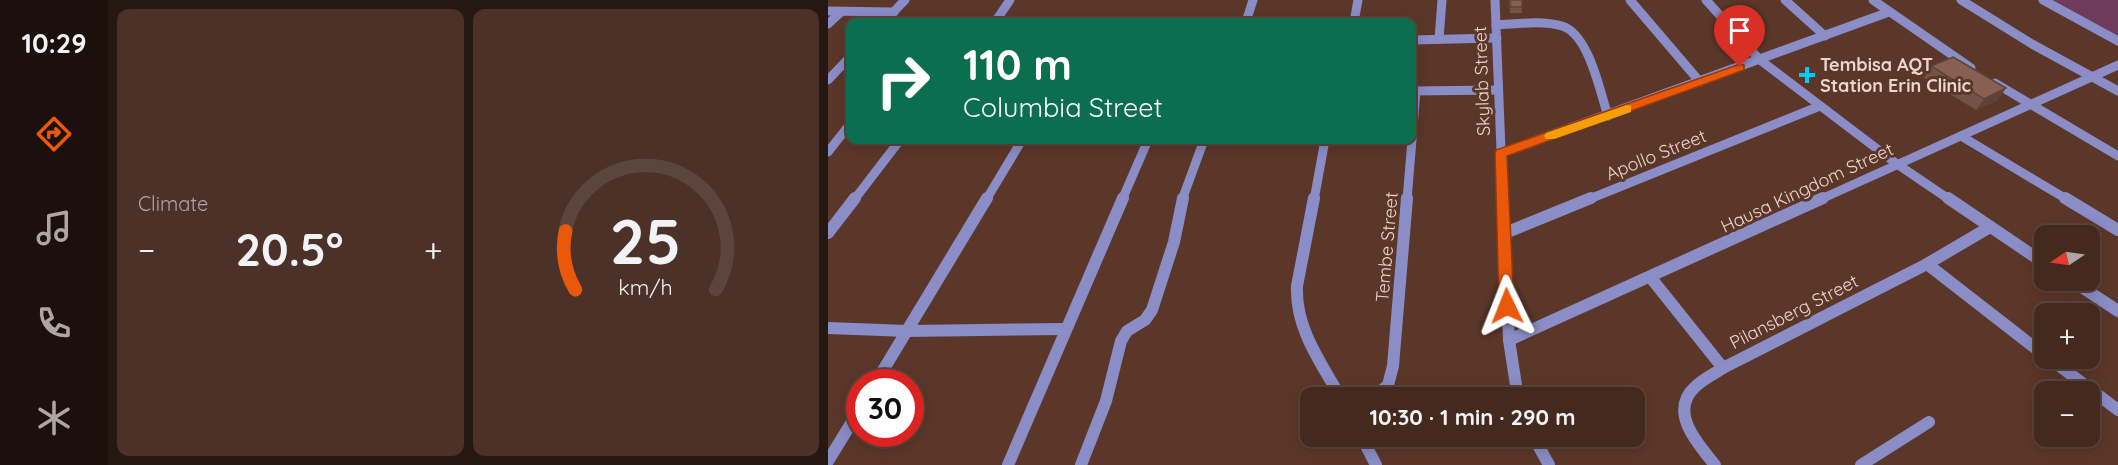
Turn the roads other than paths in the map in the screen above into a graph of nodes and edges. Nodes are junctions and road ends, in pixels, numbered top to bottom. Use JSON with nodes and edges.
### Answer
{"nodes":[{"id":1,"x":905,"y":0,"type":"edge"},
{"id":2,"x":1010,"y":0,"type":"edge"},
{"id":3,"x":1253,"y":0,"type":"edge"},
{"id":4,"x":1358,"y":0,"type":"edge"},
{"id":5,"x":1442,"y":0,"type":"edge"},
{"id":6,"x":1495,"y":0,"type":"edge"},
{"id":7,"x":1630,"y":0,"type":"edge"},
{"id":8,"x":1706,"y":0,"type":"edge"},
{"id":9,"x":1785,"y":0,"type":"edge"},
{"id":10,"x":1873,"y":0,"type":"edge"},
{"id":11,"x":1961,"y":0,"type":"edge"},
{"id":12,"x":2043,"y":0,"type":"edge"},
{"id":13,"x":828,"y":11,"type":"edge"},
{"id":14,"x":841,"y":12,"type":"junction"},
{"id":15,"x":894,"y":12,"type":"junction"},
{"id":16,"x":1889,"y":12,"type":"junction"},
{"id":17,"x":888,"y":18,"type":"edge"},
{"id":18,"x":998,"y":18,"type":"edge"},
{"id":19,"x":1247,"y":18,"type":"edge"},
{"id":20,"x":1355,"y":18,"type":"edge"},
{"id":21,"x":828,"y":24,"type":"edge"},
{"id":22,"x":1496,"y":25,"type":"junction"},
{"id":23,"x":1826,"y":36,"type":"junction"},
{"id":24,"x":1497,"y":38,"type":"junction"},
{"id":25,"x":1439,"y":39,"type":"junction"},
{"id":26,"x":1416,"y":40,"type":"edge"},
{"id":27,"x":2118,"y":41,"type":"edge"},
{"id":28,"x":1760,"y":60,"type":"junction"},
{"id":29,"x":846,"y":61,"type":"edge"},
{"id":30,"x":2118,"y":65,"type":"edge"},
{"id":31,"x":1979,"y":72,"type":"edge"},
{"id":32,"x":2090,"y":77,"type":"junction"},
{"id":33,"x":1987,"y":78,"type":"edge"},
{"id":34,"x":828,"y":80,"type":"edge"},
{"id":35,"x":1700,"y":82,"type":"junction"},
{"id":36,"x":1498,"y":90,"type":"junction"},
{"id":37,"x":1416,"y":91,"type":"edge"},
{"id":38,"x":2118,"y":91,"type":"edge"},
{"id":39,"x":2029,"y":104,"type":"junction"},
{"id":40,"x":1820,"y":106,"type":"junction"},
{"id":41,"x":1608,"y":116,"type":"junction"},
{"id":42,"x":846,"y":129,"type":"edge"},
{"id":43,"x":1961,"y":136,"type":"junction"},
{"id":44,"x":897,"y":144,"type":"edge"},
{"id":45,"x":1020,"y":144,"type":"edge"},
{"id":46,"x":1146,"y":144,"type":"edge"},
{"id":47,"x":1203,"y":144,"type":"edge"},
{"id":48,"x":1324,"y":144,"type":"edge"},
{"id":49,"x":1410,"y":144,"type":"edge"},
{"id":50,"x":828,"y":152,"type":"edge"},
{"id":51,"x":1501,"y":153,"type":"junction"},
{"id":52,"x":2118,"y":156,"type":"edge"},
{"id":53,"x":1897,"y":164,"type":"junction"},
{"id":54,"x":1990,"y":227,"type":"junction"},
{"id":55,"x":2118,"y":230,"type":"edge"},
{"id":56,"x":828,"y":233,"type":"edge"},
{"id":57,"x":1505,"y":233,"type":"junction"},
{"id":58,"x":2034,"y":256,"type":"edge"},
{"id":59,"x":1927,"y":264,"type":"junction"},
{"id":60,"x":1651,"y":278,"type":"junction"},
{"id":61,"x":2088,"y":291,"type":"edge"},
{"id":62,"x":2118,"y":311,"type":"edge"},
{"id":63,"x":828,"y":328,"type":"edge"},
{"id":64,"x":1065,"y":329,"type":"junction"},
{"id":65,"x":907,"y":331,"type":"junction"},
{"id":66,"x":1509,"y":340,"type":"junction"},
{"id":67,"x":2034,"y":347,"type":"edge"},
{"id":68,"x":1723,"y":368,"type":"junction"},
{"id":69,"x":884,"y":369,"type":"edge"},
{"id":70,"x":2064,"y":369,"type":"edge"},
{"id":71,"x":1335,"y":387,"type":"edge"},
{"id":72,"x":1386,"y":387,"type":"edge"},
{"id":73,"x":1516,"y":387,"type":"edge"},
{"id":74,"x":2118,"y":410,"type":"edge"},
{"id":75,"x":1929,"y":422,"type":"dead end"},
{"id":76,"x":846,"y":432,"type":"edge"},
{"id":77,"x":1367,"y":447,"type":"edge"},
{"id":78,"x":1539,"y":447,"type":"edge"},
{"id":79,"x":828,"y":462,"type":"edge"},
{"id":80,"x":1008,"y":465,"type":"edge"},
{"id":81,"x":1081,"y":465,"type":"edge"},
{"id":82,"x":1376,"y":465,"type":"edge"},
{"id":83,"x":1548,"y":465,"type":"edge"},
{"id":84,"x":1715,"y":465,"type":"edge"},
{"id":85,"x":1861,"y":465,"type":"edge"}],
"edges":[{"from":1,"to":15,"type":"street"},
{"from":2,"to":18,"type":"street"},
{"from":3,"to":19,"type":"street"},
{"from":4,"to":20,"type":"street"},
{"from":5,"to":25,"type":"street"},
{"from":6,"to":22,"type":"street","name":"Skylab Street"},
{"from":7,"to":35,"type":"street"},
{"from":8,"to":28,"type":"street"},
{"from":9,"to":23,"type":"street"},
{"from":10,"to":16,"type":"street"},
{"from":11,"to":32,"type":"street"},
{"from":12,"to":27,"type":"street"},
{"from":13,"to":14,"type":"street"},
{"from":14,"to":15,"type":"street"},
{"from":14,"to":21,"type":"street"},
{"from":15,"to":17,"type":"street"},
{"from":16,"to":23,"type":"street"},
{"from":16,"to":31,"type":"street"},
{"from":22,"to":24,"type":"street","name":"Skylab Street"},
{"from":22,"to":41,"type":"street"},
{"from":23,"to":28,"type":"street"},
{"from":24,"to":25,"type":"street"},
{"from":24,"to":36,"type":"street","name":"Skylab Street"},
{"from":25,"to":26,"type":"street"},
{"from":28,"to":35,"type":"street"},
{"from":28,"to":40,"type":"street"},
{"from":29,"to":34,"type":"street"},
{"from":30,"to":32,"type":"street","name":"Hausa Kingdom Street"},
{"from":32,"to":38,"type":"street"},
{"from":32,"to":39,"type":"street","name":"Hausa Kingdom Street"},
{"from":33,"to":39,"type":"street"},
{"from":35,"to":41,"type":"street"},
{"from":36,"to":37,"type":"street"},
{"from":36,"to":51,"type":"street","name":"Skylab Street"},
{"from":39,"to":43,"type":"street","name":"Hausa Kingdom Street"},
{"from":39,"to":52,"type":"street"},
{"from":40,"to":53,"type":"street"},
{"from":40,"to":57,"type":"street","name":"Apollo Street"},
{"from":41,"to":51,"type":"street"},
{"from":42,"to":50,"type":"street"},
{"from":43,"to":53,"type":"street","name":"Hausa Kingdom Street"},
{"from":43,"to":55,"type":"street"},
{"from":44,"to":56,"type":"street"},
{"from":45,"to":65,"type":"street"},
{"from":46,"to":64,"type":"street"},
{"from":47,"to":81,"type":"street"},
{"from":48,"to":71,"type":"street"},
{"from":49,"to":72,"type":"street","name":"Tembe Street"},
{"from":51,"to":57,"type":"street","name":"Skylab Street"},
{"from":53,"to":54,"type":"street"},
{"from":53,"to":60,"type":"street","name":"Hausa Kingdom Street"},
{"from":54,"to":58,"type":"street"},
{"from":54,"to":59,"type":"street","name":"Pilansberg Street"},
{"from":57,"to":66,"type":"street","name":"Skylab Street"},
{"from":59,"to":67,"type":"street"},
{"from":59,"to":68,"type":"street","name":"Pilansberg Street"},
{"from":60,"to":66,"type":"street","name":"Hausa Kingdom Street"},
{"from":60,"to":68,"type":"street"},
{"from":61,"to":62,"type":"street"},
{"from":63,"to":65,"type":"street"},
{"from":64,"to":65,"type":"street"},
{"from":64,"to":80,"type":"street"},
{"from":65,"to":69,"type":"street"},
{"from":66,"to":73,"type":"street","name":"Skylab Street"},
{"from":68,"to":84,"type":"street","name":"Pilansberg Street"},
{"from":70,"to":74,"type":"street"},
{"from":75,"to":85,"type":"street"},
{"from":76,"to":79,"type":"street"},
{"from":77,"to":82,"type":"street"},
{"from":78,"to":83,"type":"street"}]}
